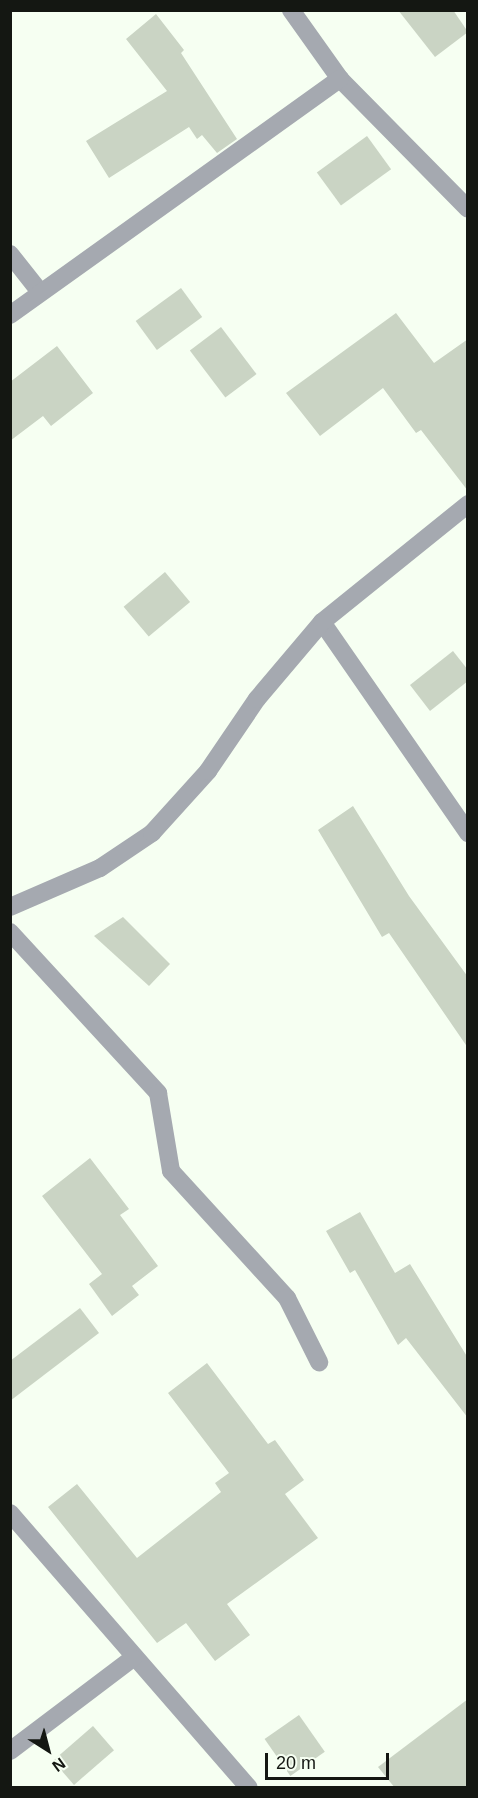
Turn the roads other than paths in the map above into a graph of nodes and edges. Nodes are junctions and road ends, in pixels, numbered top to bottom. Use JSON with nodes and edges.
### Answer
{"nodes":[{"id":1,"x":291,"y":10,"type":"edge"},
{"id":2,"x":340,"y":79,"type":"junction"},
{"id":3,"x":468,"y":209,"type":"edge"},
{"id":4,"x":10,"y":254,"type":"edge"},
{"id":5,"x":40,"y":292,"type":"junction"},
{"id":6,"x":10,"y":315,"type":"edge"},
{"id":7,"x":468,"y":504,"type":"edge"},
{"id":8,"x":322,"y":622,"type":"junction"},
{"id":9,"x":468,"y":833,"type":"edge"},
{"id":10,"x":10,"y":906,"type":"edge"},
{"id":11,"x":10,"y":932,"type":"edge"},
{"id":12,"x":319,"y":1362,"type":"dead end"},
{"id":13,"x":10,"y":1514,"type":"edge"},
{"id":14,"x":133,"y":1659,"type":"junction"},
{"id":15,"x":10,"y":1751,"type":"edge"},
{"id":16,"x":249,"y":1788,"type":"edge"}],
"edges":[{"from":1,"to":2,"type":"street"},
{"from":2,"to":3,"type":"street"},
{"from":2,"to":5,"type":"street"},
{"from":4,"to":5,"type":"street"},
{"from":5,"to":6,"type":"street"},
{"from":7,"to":8,"type":"street"},
{"from":8,"to":9,"type":"street"},
{"from":8,"to":10,"type":"street"},
{"from":11,"to":12,"type":"street"},
{"from":13,"to":14,"type":"street"},
{"from":14,"to":15,"type":"street"},
{"from":14,"to":16,"type":"street"}]}
